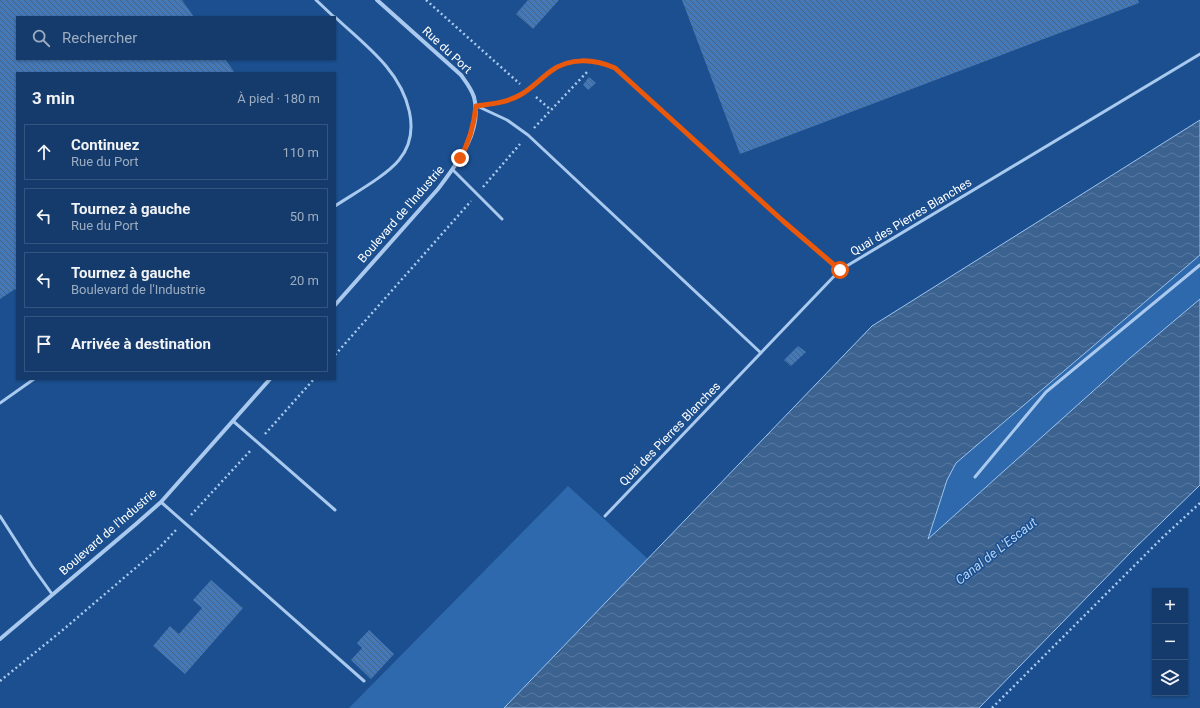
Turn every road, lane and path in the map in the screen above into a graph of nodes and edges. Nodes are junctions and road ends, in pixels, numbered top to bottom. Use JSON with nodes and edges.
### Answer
{"nodes":[{"id":1,"x":316,"y":0,"type":"edge"},
{"id":2,"x":377,"y":0,"type":"edge"},
{"id":3,"x":426,"y":0,"type":"edge"},
{"id":4,"x":334,"y":16,"type":"edge"},
{"id":5,"x":336,"y":18,"type":"edge"},
{"id":6,"x":1200,"y":54,"type":"edge"},
{"id":7,"x":597,"y":61,"type":"junction"},
{"id":8,"x":528,"y":90,"type":"junction"},
{"id":9,"x":476,"y":106,"type":"junction"},
{"id":10,"x":551,"y":110,"type":"junction"},
{"id":11,"x":528,"y":135,"type":"junction"},
{"id":12,"x":453,"y":170,"type":"junction"},
{"id":13,"x":477,"y":194,"type":"junction"},
{"id":14,"x":336,"y":205,"type":"edge"},
{"id":15,"x":502,"y":218,"type":"dead end"},
{"id":16,"x":1200,"y":265,"type":"edge"},
{"id":17,"x":840,"y":270,"type":"junction"},
{"id":18,"x":336,"y":304,"type":"edge"},
{"id":19,"x":761,"y":353,"type":"junction"},
{"id":20,"x":336,"y":354,"type":"edge"},
{"id":21,"x":33,"y":380,"type":"edge"},
{"id":22,"x":269,"y":380,"type":"edge"},
{"id":23,"x":313,"y":380,"type":"edge"},
{"id":24,"x":0,"y":403,"type":"edge"},
{"id":25,"x":233,"y":421,"type":"junction"},
{"id":26,"x":258,"y":443,"type":"junction"},
{"id":27,"x":975,"y":477,"type":"dead end"},
{"id":28,"x":160,"y":502,"type":"junction"},
{"id":29,"x":1200,"y":503,"type":"edge"},
{"id":30,"x":335,"y":510,"type":"dead end"},
{"id":31,"x":0,"y":516,"type":"edge"},
{"id":32,"x":605,"y":516,"type":"dead end"},
{"id":33,"x":184,"y":522,"type":"junction"},
{"id":34,"x":52,"y":594,"type":"junction"},
{"id":35,"x":0,"y":639,"type":"edge"},
{"id":36,"x":0,"y":681,"type":"edge"},
{"id":37,"x":364,"y":681,"type":"dead end"},
{"id":38,"x":992,"y":708,"type":"edge"}],
"edges":[{"from":1,"to":4,"type":"lane"},
{"from":2,"to":9,"type":"street","name":"Rue du Port"},
{"from":3,"to":8,"type":"path"},
{"from":5,"to":14,"type":"lane"},
{"from":6,"to":17,"type":"lane","name":"Quai des Pierres Blanches"},
{"from":7,"to":8,"type":"lane"},
{"from":7,"to":10,"type":"path"},
{"from":7,"to":17,"type":"lane"},
{"from":8,"to":9,"type":"lane"},
{"from":8,"to":10,"type":"path"},
{"from":9,"to":11,"type":"lane"},
{"from":9,"to":12,"type":"street","name":"Boulevard de l'Industrie"},
{"from":10,"to":11,"type":"path"},
{"from":11,"to":13,"type":"path"},
{"from":11,"to":19,"type":"lane"},
{"from":12,"to":13,"type":"lane"},
{"from":12,"to":18,"type":"street","name":"Boulevard de l'Industrie"},
{"from":13,"to":15,"type":"lane"},
{"from":13,"to":20,"type":"path"},
{"from":16,"to":27,"type":"lane"},
{"from":17,"to":19,"type":"lane","name":"Quai des Pierres Blanches"},
{"from":19,"to":32,"type":"lane","name":"Quai des Pierres Blanches"},
{"from":21,"to":24,"type":"lane"},
{"from":22,"to":25,"type":"street","name":"Boulevard de l'Industrie"},
{"from":23,"to":26,"type":"path"},
{"from":25,"to":26,"type":"lane"},
{"from":25,"to":28,"type":"street","name":"Boulevard de l'Industrie"},
{"from":26,"to":30,"type":"lane"},
{"from":26,"to":33,"type":"path"},
{"from":28,"to":33,"type":"lane"},
{"from":28,"to":34,"type":"street","name":"Boulevard de l'Industrie"},
{"from":29,"to":38,"type":"path"},
{"from":31,"to":34,"type":"lane"},
{"from":33,"to":36,"type":"path"},
{"from":33,"to":37,"type":"lane"},
{"from":34,"to":35,"type":"street","name":"Boulevard de l'Industrie"}]}
